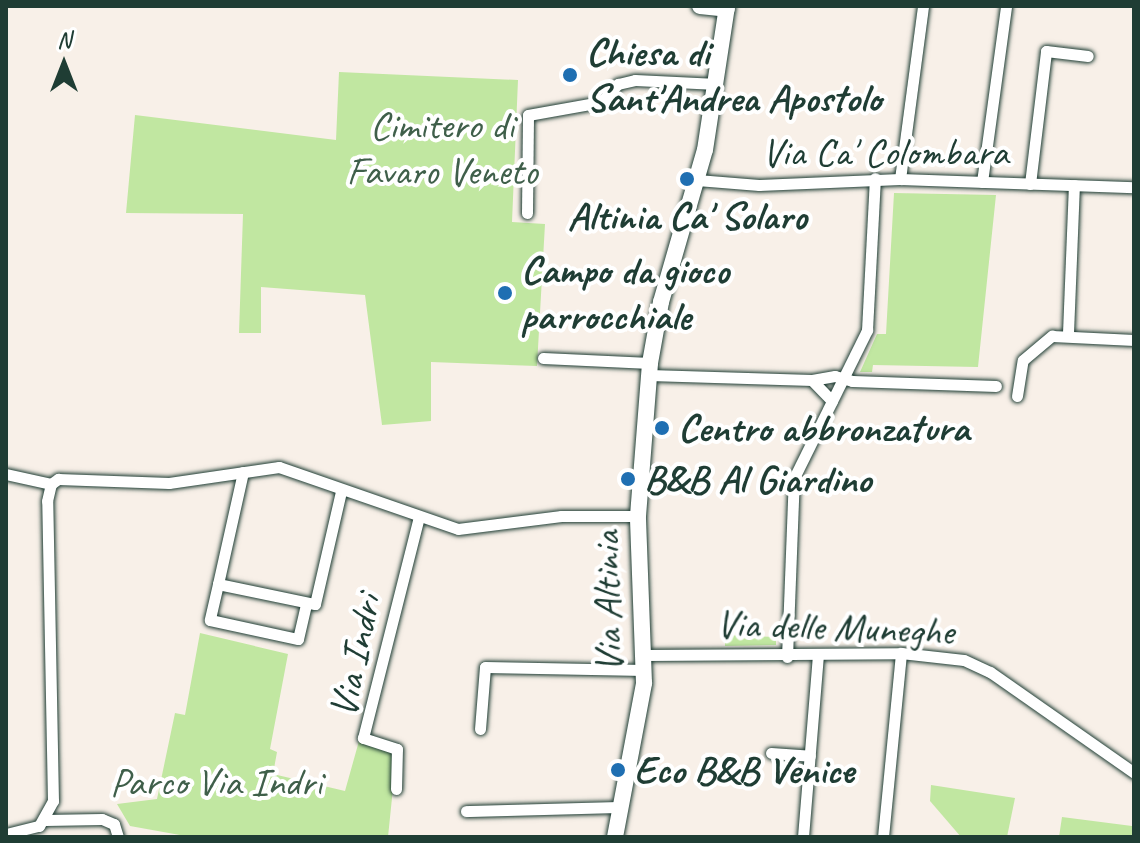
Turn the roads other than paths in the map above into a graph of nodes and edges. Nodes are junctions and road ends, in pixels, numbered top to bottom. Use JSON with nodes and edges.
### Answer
{"nodes":[{"id":1,"x":700,"y":6,"type":"edge"},
{"id":2,"x":923,"y":6,"type":"edge"},
{"id":3,"x":1006,"y":6,"type":"edge"},
{"id":4,"x":727,"y":8,"type":"edge"},
{"id":5,"x":1088,"y":56,"type":"dead end"},
{"id":6,"x":717,"y":84,"type":"junction"},
{"id":7,"x":875,"y":178,"type":"junction"},
{"id":8,"x":900,"y":179,"type":"junction"},
{"id":9,"x":697,"y":180,"type":"junction"},
{"id":10,"x":982,"y":182,"type":"junction"},
{"id":11,"x":1030,"y":184,"type":"junction"},
{"id":12,"x":1074,"y":185,"type":"junction"},
{"id":13,"x":1134,"y":187,"type":"edge"},
{"id":14,"x":527,"y":213,"type":"dead end"},
{"id":15,"x":1068,"y":333,"type":"junction"},
{"id":16,"x":1134,"y":340,"type":"edge"},
{"id":17,"x":543,"y":358,"type":"dead end"},
{"id":18,"x":649,"y":369,"type":"junction"},
{"id":19,"x":843,"y":379,"type":"junction"},
{"id":20,"x":812,"y":380,"type":"junction"},
{"id":21,"x":996,"y":386,"type":"dead end"},
{"id":22,"x":1017,"y":396,"type":"dead end"},
{"id":23,"x":832,"y":401,"type":"junction"},
{"id":24,"x":243,"y":472,"type":"junction"},
{"id":25,"x":6,"y":474,"type":"edge"},
{"id":26,"x":51,"y":484,"type":"junction"},
{"id":27,"x":341,"y":491,"type":"junction"},
{"id":28,"x":638,"y":516,"type":"junction"},
{"id":29,"x":419,"y":517,"type":"junction"},
{"id":30,"x":218,"y":584,"type":"junction"},
{"id":31,"x":306,"y":603,"type":"junction"},
{"id":32,"x":901,"y":653,"type":"junction"},
{"id":33,"x":818,"y":656,"type":"junction"},
{"id":34,"x":787,"y":657,"type":"junction"},
{"id":35,"x":645,"y":663,"type":"junction"},
{"id":36,"x":480,"y":729,"type":"dead end"},
{"id":37,"x":771,"y":753,"type":"dead end"},
{"id":38,"x":810,"y":756,"type":"junction"},
{"id":39,"x":1134,"y":773,"type":"edge"},
{"id":40,"x":396,"y":789,"type":"dead end"},
{"id":41,"x":622,"y":807,"type":"junction"},
{"id":42,"x":466,"y":811,"type":"dead end"},
{"id":43,"x":45,"y":820,"type":"junction"},
{"id":44,"x":6,"y":834,"type":"edge"},
{"id":45,"x":22,"y":834,"type":"edge"},
{"id":46,"x":118,"y":837,"type":"edge"},
{"id":47,"x":615,"y":837,"type":"edge"},
{"id":48,"x":803,"y":837,"type":"edge"},
{"id":49,"x":883,"y":837,"type":"edge"}],
"edges":[{"from":1,"to":4,"type":"main road"},
{"from":2,"to":8,"type":"street"},
{"from":3,"to":10,"type":"street"},
{"from":4,"to":6,"type":"main road","name":"Via Altinia"},
{"from":5,"to":11,"type":"street"},
{"from":6,"to":9,"type":"main road","name":"Via Altinia"},
{"from":6,"to":14,"type":"street"},
{"from":7,"to":8,"type":"street","name":"Via Ca' Colombara"},
{"from":7,"to":9,"type":"street","name":"Via Ca' Colombara"},
{"from":7,"to":19,"type":"street"},
{"from":8,"to":10,"type":"street","name":"Via Ca' Colombara"},
{"from":9,"to":18,"type":"main road","name":"Via Altinia"},
{"from":10,"to":11,"type":"street","name":"Via Ca' Colombara"},
{"from":11,"to":12,"type":"street","name":"Via Ca' Colombara"},
{"from":12,"to":13,"type":"street","name":"Via Ca' Colombara"},
{"from":12,"to":15,"type":"street"},
{"from":15,"to":16,"type":"street"},
{"from":15,"to":22,"type":"street"},
{"from":17,"to":18,"type":"street"},
{"from":18,"to":20,"type":"street"},
{"from":18,"to":28,"type":"main road","name":"Via Altinia"},
{"from":19,"to":20,"type":"street"},
{"from":19,"to":21,"type":"street"},
{"from":19,"to":23,"type":"street"},
{"from":20,"to":23,"type":"street"},
{"from":23,"to":34,"type":"street"},
{"from":24,"to":26,"type":"street"},
{"from":24,"to":27,"type":"street"},
{"from":24,"to":30,"type":"street","name":"Via Indri"},
{"from":25,"to":26,"type":"street"},
{"from":26,"to":43,"type":"street"},
{"from":27,"to":29,"type":"street"},
{"from":27,"to":31,"type":"street","name":"Via Indri"},
{"from":28,"to":29,"type":"street"},
{"from":28,"to":35,"type":"main road","name":"Via Altinia"},
{"from":29,"to":40,"type":"street","name":"Via Indri"},
{"from":30,"to":31,"type":"street","name":"Via Indri"},
{"from":30,"to":31,"type":"street","name":"Via Indri"},
{"from":32,"to":33,"type":"street","name":"Via delle Muneghe"},
{"from":32,"to":39,"type":"street","name":"Via delle Muneghe"},
{"from":32,"to":49,"type":"street"},
{"from":33,"to":34,"type":"street","name":"Via delle Muneghe"},
{"from":33,"to":38,"type":"street"},
{"from":34,"to":35,"type":"street","name":"Via delle Muneghe"},
{"from":35,"to":36,"type":"street","name":"Via delle Muneghe"},
{"from":35,"to":41,"type":"main road","name":"Via Altinia"},
{"from":37,"to":38,"type":"street"},
{"from":38,"to":48,"type":"street"},
{"from":41,"to":42,"type":"street"},
{"from":41,"to":47,"type":"main road","name":"Via Altinia"},
{"from":43,"to":45,"type":"street"},
{"from":43,"to":46,"type":"street"},
{"from":44,"to":45,"type":"street"}]}
